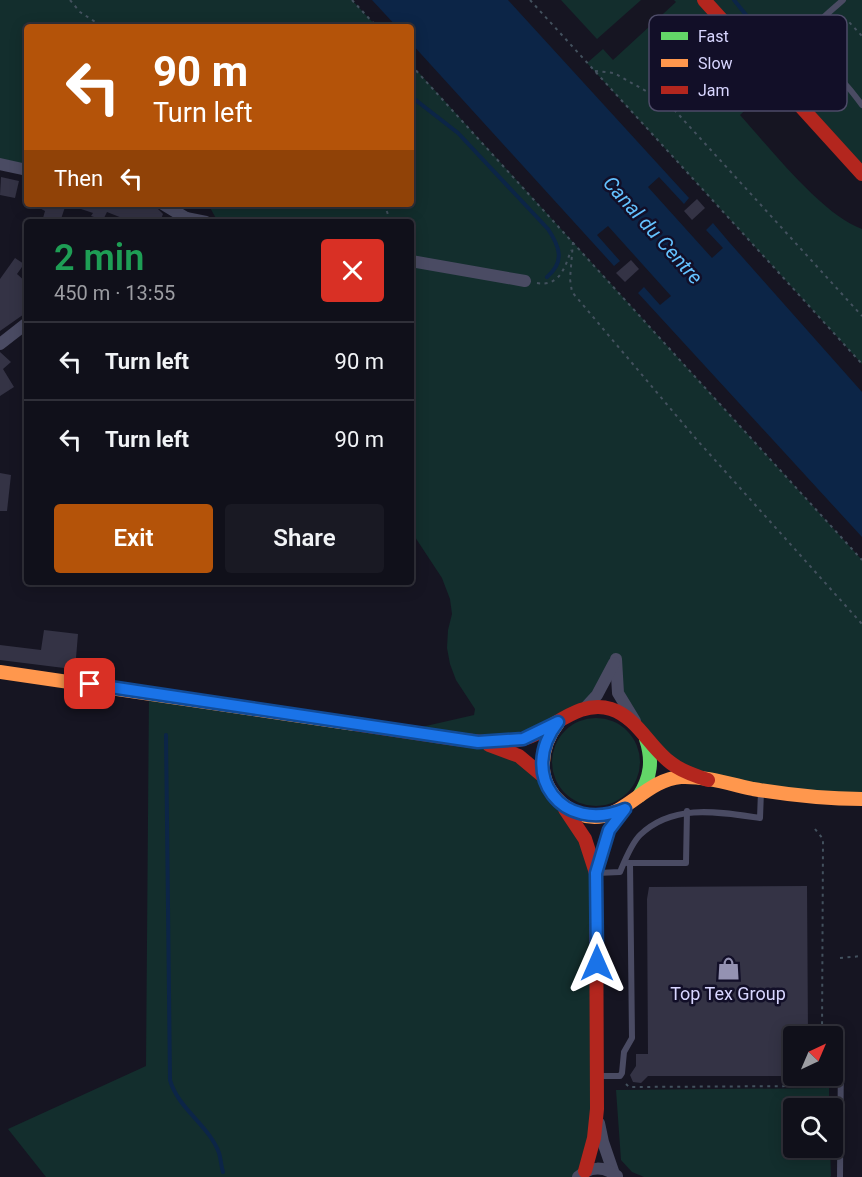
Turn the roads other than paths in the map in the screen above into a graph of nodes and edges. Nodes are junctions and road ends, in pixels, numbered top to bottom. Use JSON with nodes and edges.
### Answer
{"nodes":[{"id":1,"x":704,"y":0,"type":"edge"},
{"id":2,"x":843,"y":0,"type":"edge"},
{"id":3,"x":718,"y":15,"type":"edge"},
{"id":4,"x":827,"y":15,"type":"edge"},
{"id":5,"x":847,"y":88,"type":"edge"},
{"id":6,"x":862,"y":105,"type":"edge"},
{"id":7,"x":805,"y":111,"type":"edge"},
{"id":8,"x":0,"y":165,"type":"edge"},
{"id":9,"x":24,"y":169,"type":"edge"},
{"id":10,"x":862,"y":174,"type":"edge"},
{"id":11,"x":167,"y":207,"type":"edge"},
{"id":12,"x":182,"y":219,"type":"edge"},
{"id":13,"x":414,"y":262,"type":"edge"},
{"id":14,"x":525,"y":282,"type":"road end"},
{"id":15,"x":24,"y":325,"type":"edge"},
{"id":16,"x":0,"y":344,"type":"edge"},
{"id":17,"x":0,"y":672,"type":"edge"},
{"id":18,"x":585,"y":708,"type":"junction"},
{"id":19,"x":558,"y":722,"type":"junction"},
{"id":20,"x":640,"y":730,"type":"junction"},
{"id":21,"x":478,"y":742,"type":"junction"},
{"id":22,"x":544,"y":777,"type":"junction"},
{"id":23,"x":708,"y":780,"type":"junction"},
{"id":24,"x":762,"y":790,"type":"junction"},
{"id":25,"x":862,"y":799,"type":"edge"},
{"id":26,"x":561,"y":804,"type":"junction"},
{"id":27,"x":630,"y":804,"type":"junction"},
{"id":28,"x":687,"y":811,"type":"junction"},
{"id":29,"x":627,"y":863,"type":"junction"},
{"id":30,"x":596,"y":873,"type":"junction"},
{"id":31,"x":597,"y":1076,"type":"junction"},
{"id":32,"x":841,"y":1086,"type":"edge"},
{"id":33,"x":597,"y":1109,"type":"junction"},
{"id":34,"x":582,"y":1174,"type":"edge"},
{"id":35,"x":616,"y":1175,"type":"edge"},
{"id":36,"x":840,"y":1177,"type":"edge"}],
"edges":[{"from":1,"to":3,"type":"street"},
{"from":2,"to":4,"type":"lane"},
{"from":5,"to":6,"type":"lane"},
{"from":7,"to":10,"type":"street"},
{"from":8,"to":9,"type":"street"},
{"from":11,"to":12,"type":"street"},
{"from":13,"to":14,"type":"street"},
{"from":15,"to":16,"type":"street"},
{"from":17,"to":21,"type":"street"},
{"from":18,"to":19,"type":"street"},
{"from":18,"to":20,"type":"street"},
{"from":18,"to":20,"type":"street"},
{"from":19,"to":21,"type":"street"},
{"from":19,"to":22,"type":"street"},
{"from":20,"to":23,"type":"street"},
{"from":20,"to":27,"type":"street"},
{"from":21,"to":22,"type":"street"},
{"from":22,"to":26,"type":"street"},
{"from":23,"to":24,"type":"street"},
{"from":23,"to":27,"type":"street"},
{"from":24,"to":25,"type":"street"},
{"from":24,"to":28,"type":"lane"},
{"from":26,"to":27,"type":"street"},
{"from":26,"to":30,"type":"street"},
{"from":27,"to":30,"type":"street"},
{"from":28,"to":29,"type":"lane"},
{"from":28,"to":29,"type":"lane"},
{"from":29,"to":30,"type":"lane"},
{"from":29,"to":31,"type":"lane"},
{"from":30,"to":31,"type":"street"},
{"from":31,"to":33,"type":"street"},
{"from":32,"to":36,"type":"lane"},
{"from":33,"to":34,"type":"street"},
{"from":33,"to":35,"type":"street"},
{"from":34,"to":35,"type":"street"}]}
